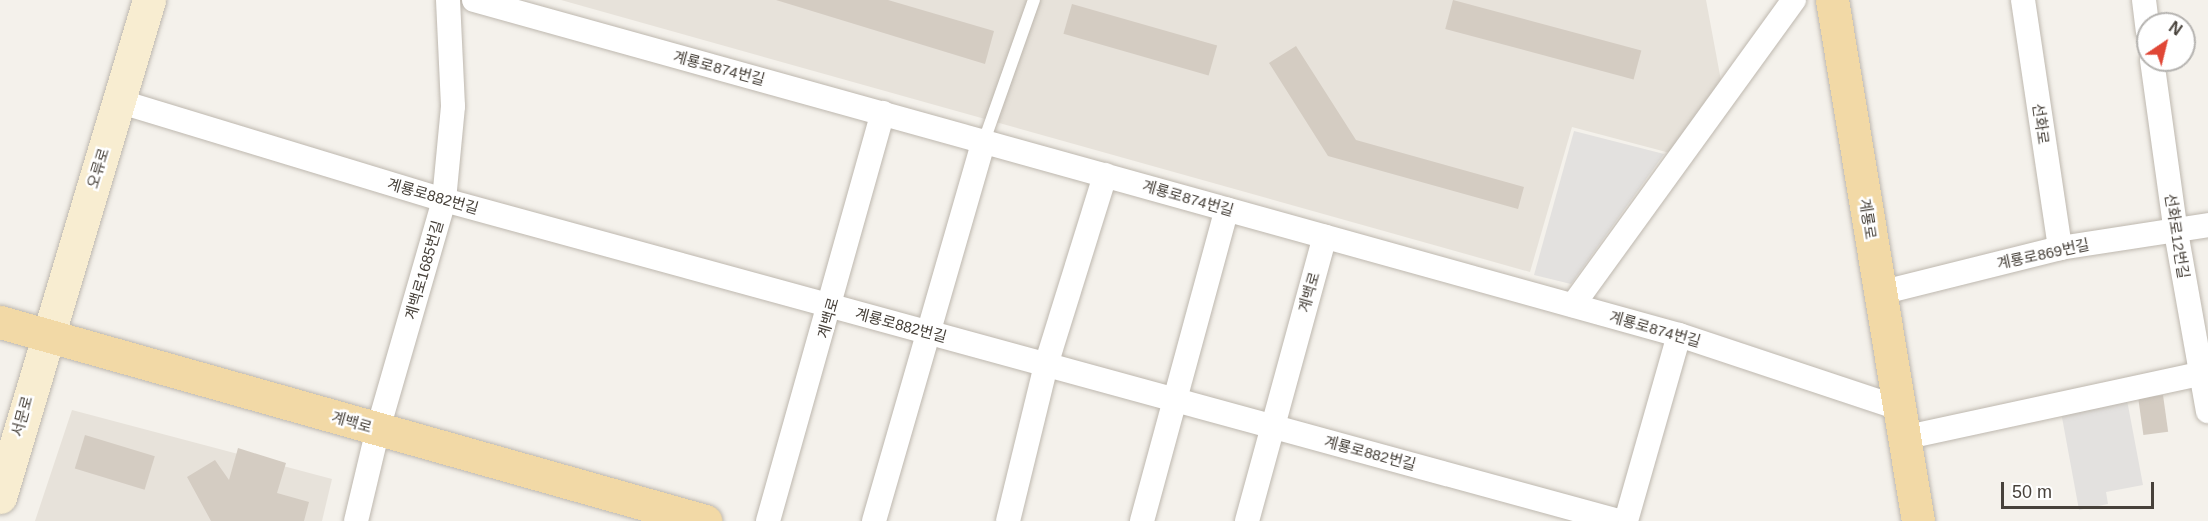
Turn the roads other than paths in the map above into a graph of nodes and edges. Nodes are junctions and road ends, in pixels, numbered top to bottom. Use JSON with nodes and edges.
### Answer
{"nodes":[{"id":1,"x":149,"y":0,"type":"edge"},
{"id":2,"x":448,"y":0,"type":"edge"},
{"id":3,"x":474,"y":0,"type":"edge"},
{"id":4,"x":1034,"y":0,"type":"edge"},
{"id":5,"x":1794,"y":0,"type":"edge"},
{"id":6,"x":1832,"y":0,"type":"edge"},
{"id":7,"x":2023,"y":0,"type":"edge"},
{"id":8,"x":2154,"y":72,"type":"edge"},
{"id":9,"x":118,"y":101,"type":"junction"},
{"id":10,"x":883,"y":113,"type":"junction"},
{"id":11,"x":984,"y":141,"type":"junction"},
{"id":12,"x":1105,"y":175,"type":"junction"},
{"id":13,"x":444,"y":200,"type":"junction"},
{"id":14,"x":1227,"y":209,"type":"junction"},
{"id":15,"x":2208,"y":225,"type":"edge"},
{"id":16,"x":2175,"y":232,"type":"junction"},
{"id":17,"x":1325,"y":236,"type":"junction"},
{"id":18,"x":2060,"y":248,"type":"junction"},
{"id":19,"x":1880,"y":293,"type":"junction"},
{"id":20,"x":1573,"y":305,"type":"junction"},
{"id":21,"x":831,"y":306,"type":"junction"},
{"id":22,"x":0,"y":322,"type":"edge"},
{"id":23,"x":929,"y":332,"type":"junction"},
{"id":24,"x":1679,"y":335,"type":"junction"},
{"id":25,"x":46,"y":336,"type":"junction"},
{"id":26,"x":1046,"y":364,"type":"junction"},
{"id":27,"x":2200,"y":374,"type":"junction"},
{"id":28,"x":1175,"y":400,"type":"junction"},
{"id":29,"x":2208,"y":411,"type":"edge"},
{"id":30,"x":1900,"y":423,"type":"junction"},
{"id":31,"x":1271,"y":426,"type":"junction"},
{"id":32,"x":378,"y":429,"type":"junction"},
{"id":33,"x":0,"y":497,"type":"edge"},
{"id":34,"x":356,"y":521,"type":"edge"},
{"id":35,"x":705,"y":521,"type":"edge"},
{"id":36,"x":768,"y":521,"type":"edge"},
{"id":37,"x":874,"y":521,"type":"edge"},
{"id":38,"x":1008,"y":521,"type":"edge"},
{"id":39,"x":1142,"y":521,"type":"edge"},
{"id":40,"x":1247,"y":521,"type":"edge"},
{"id":41,"x":1618,"y":521,"type":"edge"},
{"id":42,"x":1626,"y":521,"type":"edge"},
{"id":43,"x":1918,"y":521,"type":"edge"}],
"edges":[{"from":1,"to":9,"type":"street","name":"오류로"},
{"from":2,"to":13,"type":"street","name":"계백로1685번길"},
{"from":3,"to":10,"type":"street","name":"계룡로874번길"},
{"from":4,"to":11,"type":"lane"},
{"from":5,"to":20,"type":"street"},
{"from":6,"to":19,"type":"main road","name":"계룡로"},
{"from":7,"to":18,"type":"street","name":"선화로"},
{"from":8,"to":16,"type":"street","name":"선화로12번길"},
{"from":9,"to":13,"type":"street","name":"계룡로882번길"},
{"from":9,"to":25,"type":"street","name":"오류로"},
{"from":10,"to":11,"type":"street","name":"계룡로874번길"},
{"from":10,"to":21,"type":"street","name":"계백로"},
{"from":11,"to":12,"type":"street","name":"계룡로874번길"},
{"from":11,"to":23,"type":"street"},
{"from":12,"to":14,"type":"street","name":"계룡로874번길"},
{"from":12,"to":26,"type":"street"},
{"from":13,"to":21,"type":"street","name":"계룡로882번길"},
{"from":13,"to":32,"type":"street","name":"계백로1685번길"},
{"from":14,"to":17,"type":"street","name":"계룡로874번길"},
{"from":14,"to":28,"type":"street"},
{"from":15,"to":16,"type":"street","name":"계룡로869번길"},
{"from":16,"to":18,"type":"street","name":"계룡로869번길"},
{"from":16,"to":27,"type":"street","name":"선화로12번길"},
{"from":17,"to":20,"type":"street","name":"계룡로874번길"},
{"from":17,"to":31,"type":"street","name":"계백로"},
{"from":18,"to":19,"type":"street","name":"계룡로869번길"},
{"from":19,"to":30,"type":"main road","name":"계룡로"},
{"from":20,"to":24,"type":"street","name":"계룡로874번길"},
{"from":21,"to":23,"type":"street","name":"계룡로882번길"},
{"from":21,"to":36,"type":"street","name":"계백로"},
{"from":22,"to":25,"type":"main road","name":"계백로"},
{"from":23,"to":26,"type":"street","name":"계룡로882번길"},
{"from":23,"to":37,"type":"street"},
{"from":24,"to":30,"type":"street","name":"계룡로874번길"},
{"from":24,"to":42,"type":"street"},
{"from":25,"to":32,"type":"main road","name":"계백로"},
{"from":25,"to":33,"type":"street","name":"서문로"},
{"from":26,"to":28,"type":"street","name":"계룡로882번길"},
{"from":26,"to":38,"type":"street"},
{"from":27,"to":29,"type":"street","name":"선화로12번길"},
{"from":27,"to":30,"type":"street"},
{"from":28,"to":31,"type":"street","name":"계룡로882번길"},
{"from":28,"to":39,"type":"street"},
{"from":30,"to":43,"type":"main road","name":"계룡로"},
{"from":31,"to":40,"type":"street","name":"계백로"},
{"from":31,"to":41,"type":"street","name":"계룡로882번길"},
{"from":32,"to":34,"type":"street","name":"계백로1685번길"},
{"from":32,"to":35,"type":"main road","name":"계백로"}]}
